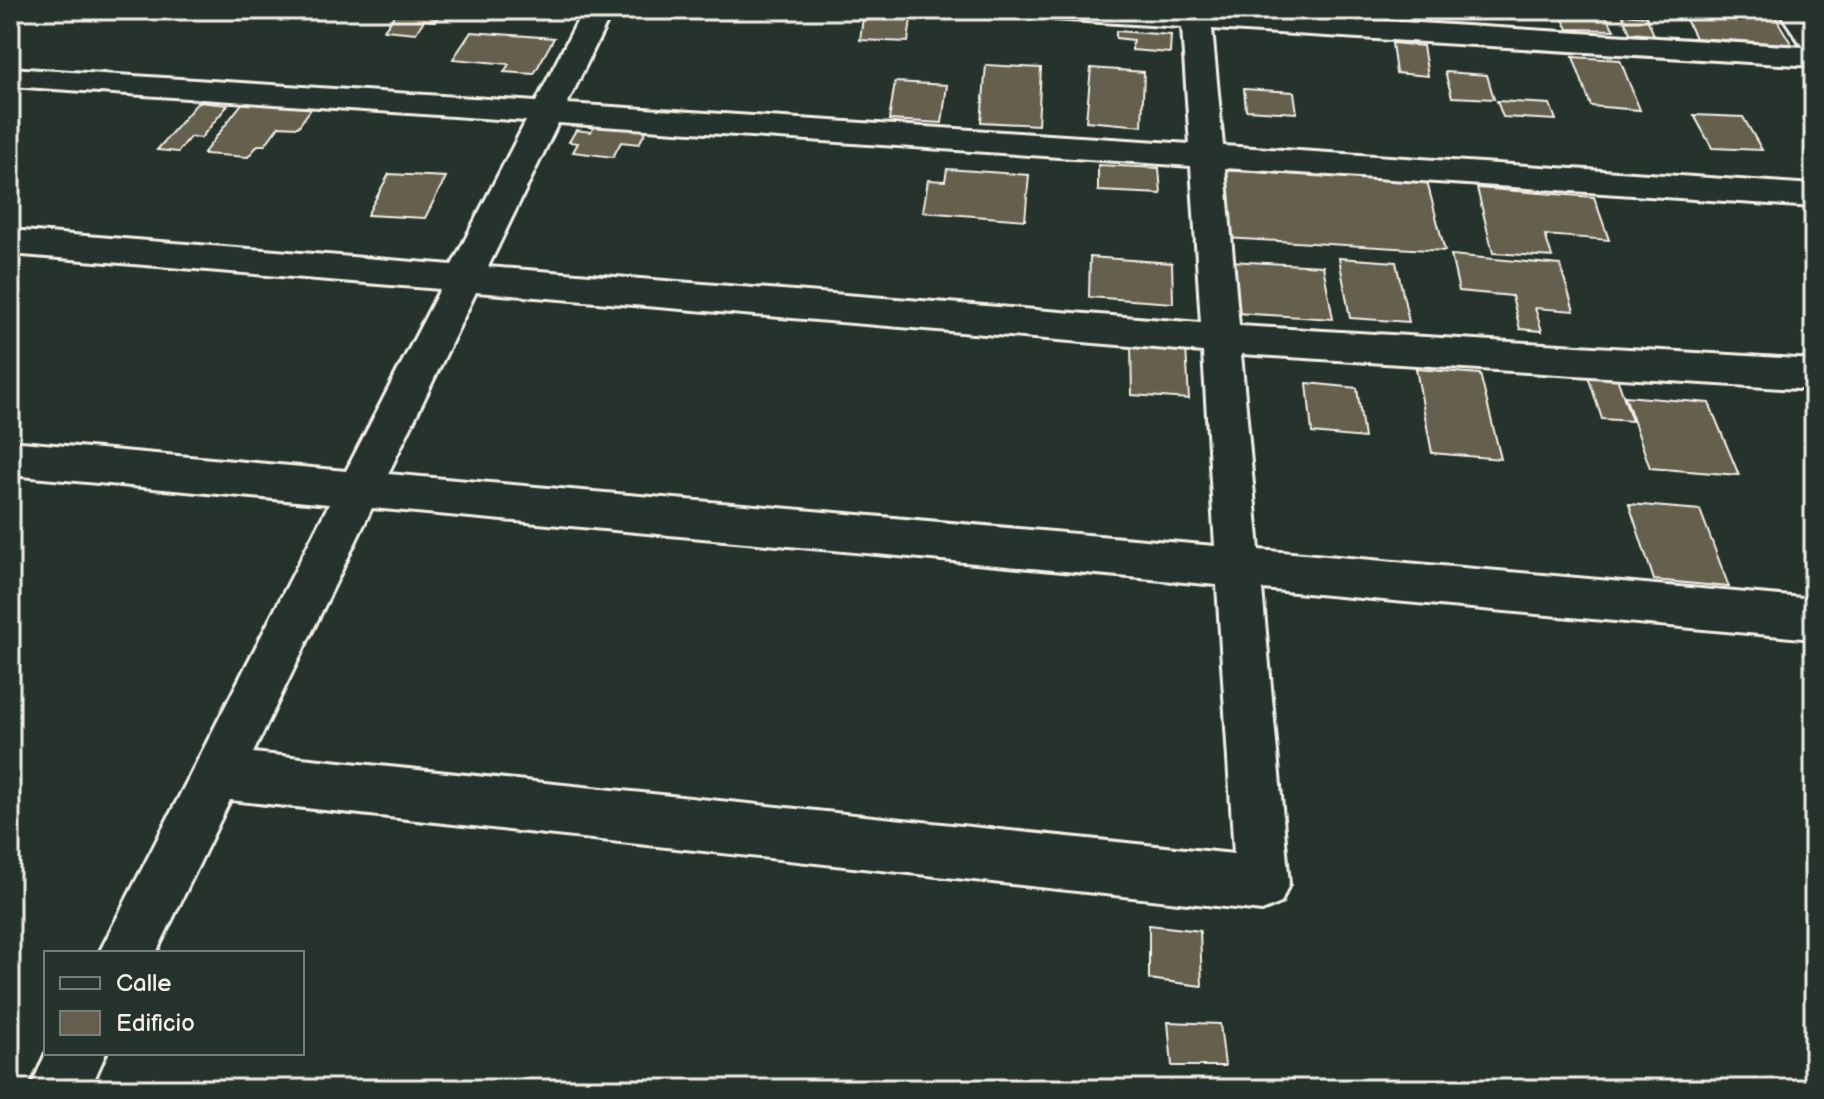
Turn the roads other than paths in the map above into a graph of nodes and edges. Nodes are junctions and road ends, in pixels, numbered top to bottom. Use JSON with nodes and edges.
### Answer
{"nodes":[{"id":1,"x":598,"y":10,"type":"edge"},
{"id":2,"x":1052,"y":10,"type":"edge"},
{"id":3,"x":1793,"y":10,"type":"edge"},
{"id":4,"x":1196,"y":14,"type":"edge"},
{"id":5,"x":1814,"y":41,"type":"edge"},
{"id":6,"x":1814,"y":57,"type":"edge"},
{"id":7,"x":10,"y":77,"type":"edge"},
{"id":8,"x":547,"y":112,"type":"junction"},
{"id":9,"x":1207,"y":156,"type":"junction"},
{"id":10,"x":1814,"y":196,"type":"edge"},
{"id":11,"x":10,"y":242,"type":"edge"},
{"id":12,"x":464,"y":278,"type":"junction"},
{"id":13,"x":1221,"y":339,"type":"junction"},
{"id":14,"x":1814,"y":375,"type":"edge"},
{"id":15,"x":10,"y":458,"type":"edge"},
{"id":16,"x":359,"y":489,"type":"junction"},
{"id":17,"x":1238,"y":568,"type":"junction"},
{"id":18,"x":1814,"y":619,"type":"edge"},
{"id":19,"x":217,"y":774,"type":"junction"},
{"id":20,"x":128,"y":951,"type":"edge"},
{"id":21,"x":76,"y":1055,"type":"edge"},
{"id":22,"x":59,"y":1089,"type":"edge"}],
"edges":[{"from":1,"to":8,"type":"street"},
{"from":2,"to":4,"type":"street"},
{"from":3,"to":5,"type":"street"},
{"from":4,"to":6,"type":"street"},
{"from":4,"to":9,"type":"street"},
{"from":7,"to":8,"type":"street"},
{"from":8,"to":9,"type":"street"},
{"from":8,"to":12,"type":"street"},
{"from":9,"to":10,"type":"street"},
{"from":9,"to":13,"type":"street"},
{"from":11,"to":12,"type":"street"},
{"from":12,"to":13,"type":"street"},
{"from":12,"to":16,"type":"street"},
{"from":13,"to":14,"type":"street"},
{"from":13,"to":17,"type":"street"},
{"from":15,"to":16,"type":"street"},
{"from":16,"to":17,"type":"street"},
{"from":16,"to":19,"type":"street"},
{"from":17,"to":18,"type":"street"},
{"from":17,"to":19,"type":"street"},
{"from":19,"to":20,"type":"street"},
{"from":21,"to":22,"type":"street"}]}
